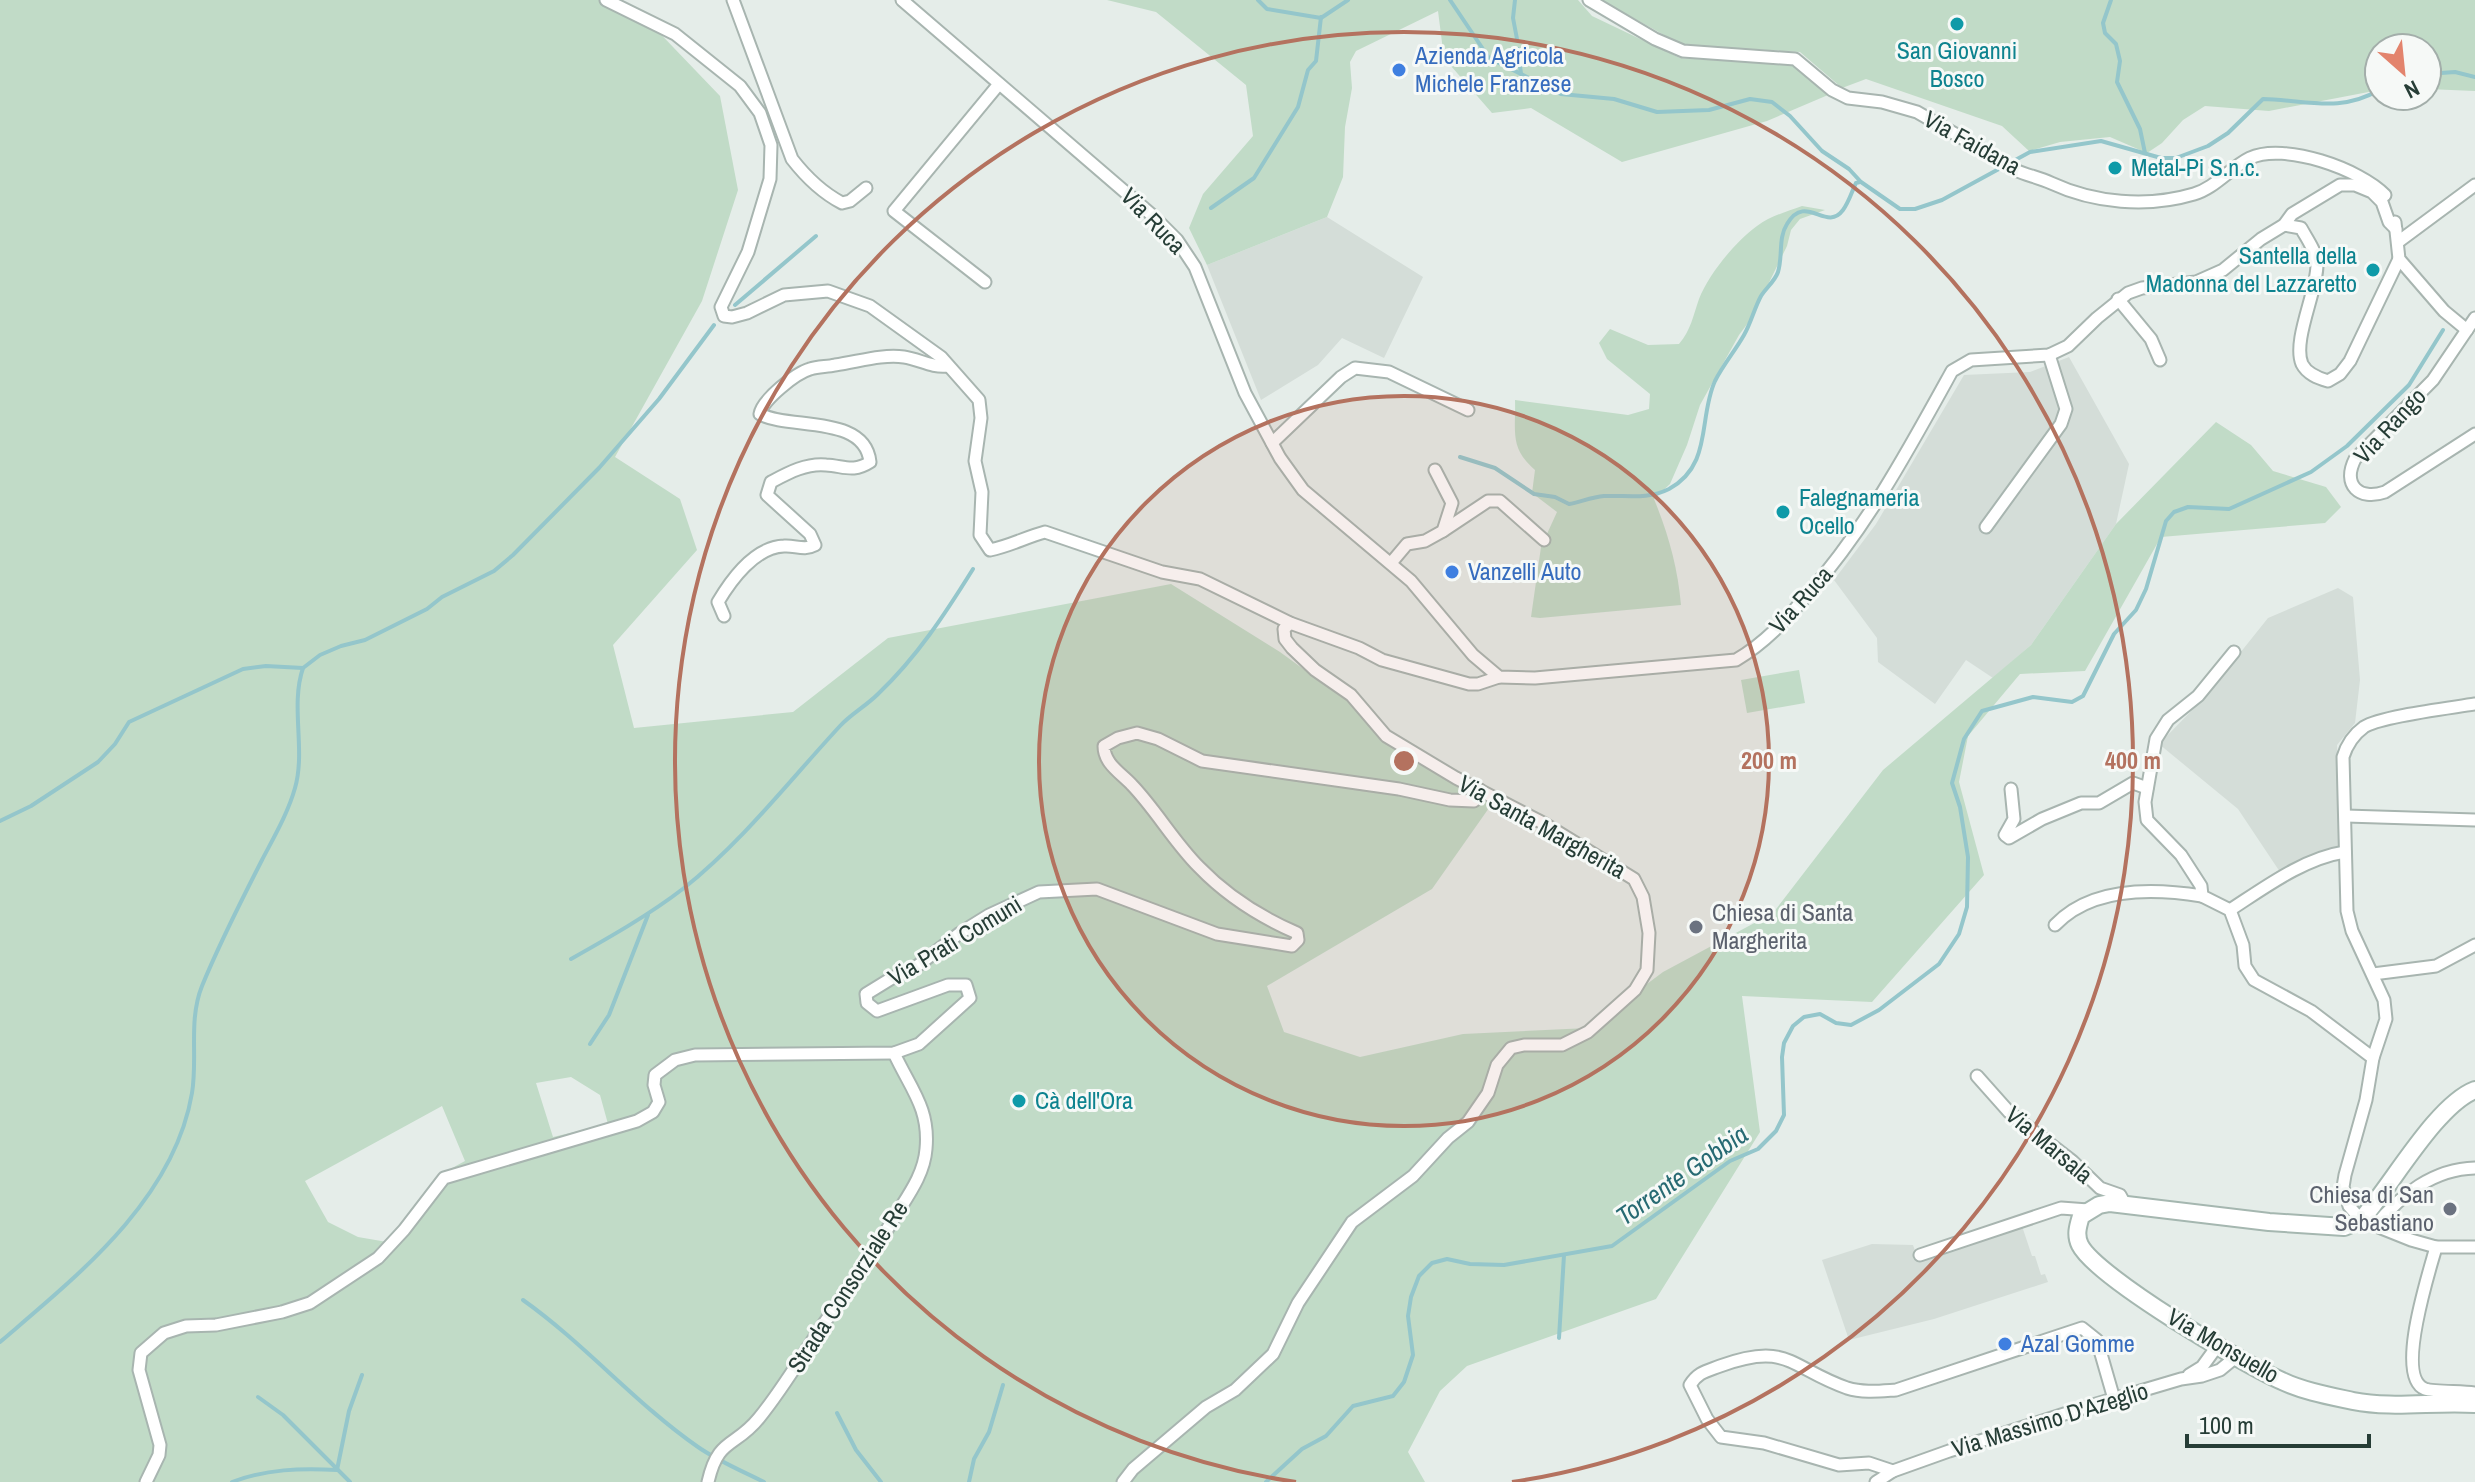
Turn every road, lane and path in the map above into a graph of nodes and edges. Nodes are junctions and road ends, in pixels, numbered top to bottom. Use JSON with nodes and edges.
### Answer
{"nodes":[{"id":1,"x":606,"y":0,"type":"edge"},
{"id":2,"x":733,"y":0,"type":"edge"},
{"id":3,"x":902,"y":0,"type":"edge"},
{"id":4,"x":1589,"y":0,"type":"edge"},
{"id":5,"x":999,"y":84,"type":"junction"},
{"id":6,"x":2475,"y":185,"type":"edge"},
{"id":7,"x":866,"y":188,"type":"dead end"},
{"id":8,"x":2284,"y":225,"type":"junction"},
{"id":9,"x":2397,"y":236,"type":"junction"},
{"id":10,"x":2399,"y":259,"type":"junction"},
{"id":11,"x":985,"y":282,"type":"dead end"},
{"id":12,"x":2118,"y":299,"type":"junction"},
{"id":13,"x":2475,"y":318,"type":"edge"},
{"id":14,"x":2467,"y":330,"type":"junction"},
{"id":15,"x":2049,"y":355,"type":"junction"},
{"id":16,"x":2160,"y":360,"type":"dead end"},
{"id":17,"x":947,"y":366,"type":"junction"},
{"id":18,"x":1468,"y":410,"type":"dead end"},
{"id":19,"x":2475,"y":434,"type":"edge"},
{"id":20,"x":1272,"y":443,"type":"junction"},
{"id":21,"x":1435,"y":470,"type":"dead end"},
{"id":22,"x":1986,"y":527,"type":"dead end"},
{"id":23,"x":1443,"y":531,"type":"junction"},
{"id":24,"x":1544,"y":540,"type":"dead end"},
{"id":25,"x":1391,"y":563,"type":"junction"},
{"id":26,"x":724,"y":616,"type":"dead end"},
{"id":27,"x":1290,"y":623,"type":"junction"},
{"id":28,"x":2234,"y":652,"type":"dead end"},
{"id":29,"x":1499,"y":677,"type":"junction"},
{"id":30,"x":2475,"y":704,"type":"edge"},
{"id":31,"x":2147,"y":788,"type":"junction"},
{"id":32,"x":2011,"y":789,"type":"dead end"},
{"id":33,"x":1480,"y":790,"type":"junction"},
{"id":34,"x":2346,"y":816,"type":"junction"},
{"id":35,"x":2475,"y":820,"type":"edge"},
{"id":36,"x":2345,"y":852,"type":"junction"},
{"id":37,"x":2202,"y":896,"type":"junction"},
{"id":38,"x":2230,"y":910,"type":"junction"},
{"id":39,"x":2055,"y":925,"type":"dead end"},
{"id":40,"x":2475,"y":945,"type":"edge"},
{"id":41,"x":2373,"y":974,"type":"junction"},
{"id":42,"x":894,"y":1053,"type":"junction"},
{"id":43,"x":2373,"y":1058,"type":"junction"},
{"id":44,"x":1977,"y":1076,"type":"dead end"},
{"id":45,"x":2475,"y":1090,"type":"edge"},
{"id":46,"x":2475,"y":1168,"type":"edge"},
{"id":47,"x":2126,"y":1206,"type":"junction"},
{"id":48,"x":2088,"y":1210,"type":"junction"},
{"id":49,"x":2368,"y":1223,"type":"junction"},
{"id":50,"x":2441,"y":1247,"type":"junction"},
{"id":51,"x":2475,"y":1247,"type":"edge"},
{"id":52,"x":1920,"y":1255,"type":"dead end"},
{"id":53,"x":2218,"y":1345,"type":"junction"},
{"id":54,"x":2237,"y":1356,"type":"junction"},
{"id":55,"x":2181,"y":1379,"type":"junction"},
{"id":56,"x":2475,"y":1393,"type":"edge"},
{"id":57,"x":2114,"y":1399,"type":"junction"},
{"id":58,"x":2475,"y":1404,"type":"edge"},
{"id":59,"x":1883,"y":1478,"type":"edge"},
{"id":60,"x":146,"y":1482,"type":"edge"},
{"id":61,"x":708,"y":1482,"type":"edge"},
{"id":62,"x":1123,"y":1482,"type":"edge"}],
"edges":[{"from":1,"to":17,"type":"street"},
{"from":2,"to":7,"type":"street"},
{"from":3,"to":5,"type":"street","name":"Via Ruca"},
{"from":4,"to":9,"type":"street","name":"Via Faidana"},
{"from":5,"to":11,"type":"street"},
{"from":5,"to":20,"type":"street","name":"Via Ruca"},
{"from":6,"to":9,"type":"street"},
{"from":8,"to":9,"type":"street"},
{"from":8,"to":10,"type":"street","name":"Via Faidana"},
{"from":8,"to":12,"type":"street"},
{"from":9,"to":10,"type":"street","name":"Via Faidana"},
{"from":10,"to":14,"type":"street"},
{"from":12,"to":15,"type":"street"},
{"from":12,"to":16,"type":"street"},
{"from":13,"to":14,"type":"street"},
{"from":14,"to":19,"type":"street","name":"Via Rango"},
{"from":15,"to":22,"type":"street"},
{"from":15,"to":29,"type":"street","name":"Via Ruca"},
{"from":17,"to":26,"type":"street"},
{"from":17,"to":27,"type":"street"},
{"from":18,"to":20,"type":"street"},
{"from":20,"to":25,"type":"street","name":"Via Ruca"},
{"from":21,"to":23,"type":"street"},
{"from":23,"to":24,"type":"street"},
{"from":23,"to":25,"type":"street"},
{"from":25,"to":29,"type":"street","name":"Via Ruca"},
{"from":27,"to":29,"type":"street","name":"Via Ruca"},
{"from":27,"to":33,"type":"street","name":"Via Santa Margherita"},
{"from":28,"to":31,"type":"street"},
{"from":30,"to":34,"type":"street"},
{"from":31,"to":32,"type":"street"},
{"from":31,"to":37,"type":"street"},
{"from":33,"to":42,"type":"street","name":"Via Prati Comuni"},
{"from":33,"to":62,"type":"street","name":"Via Santa Margherita"},
{"from":34,"to":35,"type":"street"},
{"from":34,"to":36,"type":"street"},
{"from":36,"to":38,"type":"street"},
{"from":36,"to":41,"type":"street"},
{"from":37,"to":38,"type":"street"},
{"from":37,"to":39,"type":"street"},
{"from":38,"to":43,"type":"street"},
{"from":40,"to":41,"type":"street"},
{"from":41,"to":43,"type":"street"},
{"from":42,"to":60,"type":"street","name":"Via Prati Comuni"},
{"from":42,"to":61,"type":"street","name":"Strada Consorziale Re"},
{"from":43,"to":49,"type":"street"},
{"from":44,"to":47,"type":"street","name":"Via Marsala"},
{"from":45,"to":49,"type":"main road"},
{"from":46,"to":49,"type":"street"},
{"from":47,"to":48,"type":"main road"},
{"from":47,"to":49,"type":"main road"},
{"from":48,"to":52,"type":"street"},
{"from":48,"to":53,"type":"main road","name":"Via Monsuello"},
{"from":49,"to":50,"type":"street"},
{"from":50,"to":51,"type":"street"},
{"from":50,"to":56,"type":"street"},
{"from":53,"to":54,"type":"main road","name":"Via Monsuello"},
{"from":53,"to":55,"type":"street","name":"Via Massimo D'Azeglio"},
{"from":54,"to":55,"type":"street","name":"Via Massimo D'Azeglio"},
{"from":54,"to":58,"type":"main road","name":"Via Monsuello"},
{"from":55,"to":57,"type":"street","name":"Via Massimo D'Azeglio"},
{"from":57,"to":59,"type":"street","name":"Via Massimo D'Azeglio"},
{"from":57,"to":59,"type":"street"}]}
